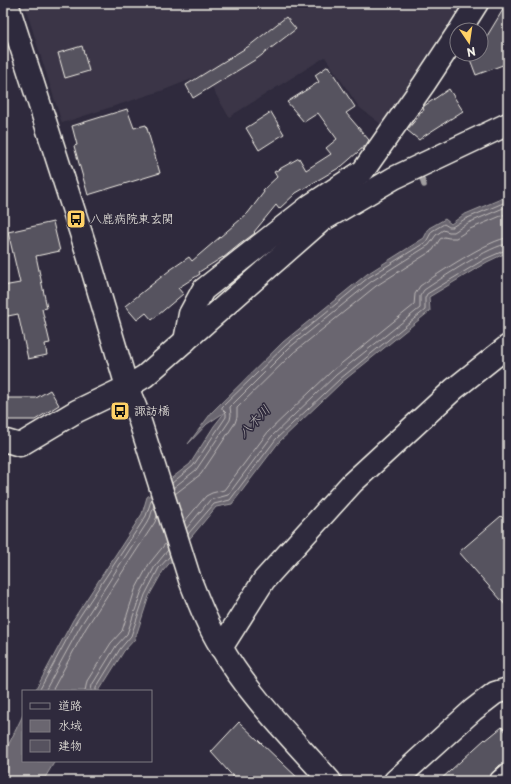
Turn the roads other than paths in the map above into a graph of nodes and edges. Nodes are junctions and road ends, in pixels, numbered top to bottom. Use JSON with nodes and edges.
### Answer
{"nodes":[{"id":1,"x":8,"y":3,"type":"edge"},
{"id":2,"x":477,"y":3,"type":"edge"},
{"id":3,"x":465,"y":22,"type":"edge"},
{"id":4,"x":449,"y":46,"type":"edge"},
{"id":5,"x":508,"y":124,"type":"edge"},
{"id":6,"x":185,"y":340,"type":"junction"},
{"id":7,"x":508,"y":346,"type":"edge"},
{"id":8,"x":127,"y":387,"type":"junction"},
{"id":9,"x":3,"y":440,"type":"edge"},
{"id":10,"x":218,"y":643,"type":"junction"},
{"id":11,"x":508,"y":689,"type":"edge"},
{"id":12,"x":508,"y":775,"type":"edge"},
{"id":13,"x":330,"y":781,"type":"edge"},
{"id":14,"x":395,"y":781,"type":"edge"},
{"id":15,"x":502,"y":781,"type":"edge"}],
"edges":[{"from":1,"to":8,"type":"street"},
{"from":2,"to":3,"type":"street"},
{"from":4,"to":6,"type":"street"},
{"from":5,"to":6,"type":"street"},
{"from":6,"to":8,"type":"street"},
{"from":7,"to":10,"type":"street"},
{"from":8,"to":9,"type":"street"},
{"from":8,"to":10,"type":"street"},
{"from":10,"to":13,"type":"street"},
{"from":11,"to":14,"type":"street"},
{"from":12,"to":15,"type":"street"}]}
